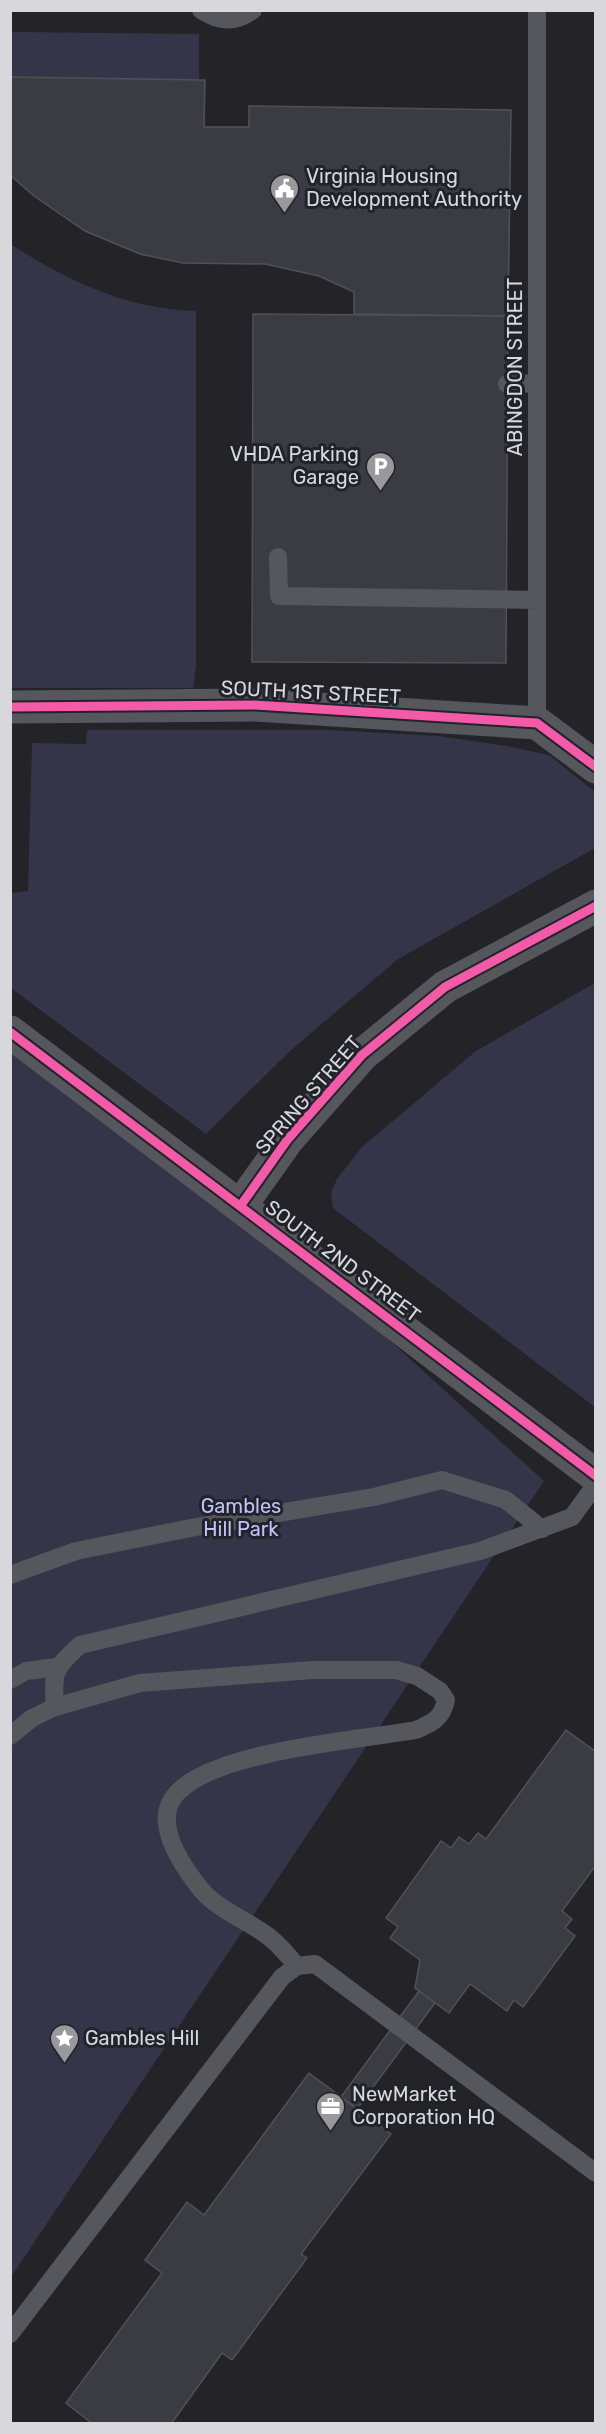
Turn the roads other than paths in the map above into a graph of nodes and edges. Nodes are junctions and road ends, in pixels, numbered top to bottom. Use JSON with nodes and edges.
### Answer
{"nodes":[{"id":1,"x":201,"y":10,"type":"edge"},
{"id":2,"x":253,"y":10,"type":"edge"},
{"id":3,"x":537,"y":10,"type":"edge"},
{"id":4,"x":537,"y":383,"type":"junction"},
{"id":5,"x":507,"y":384,"type":"dead end"},
{"id":6,"x":278,"y":557,"type":"dead end"},
{"id":7,"x":537,"y":600,"type":"junction"},
{"id":8,"x":10,"y":707,"type":"edge"},
{"id":9,"x":537,"y":723,"type":"junction"},
{"id":10,"x":596,"y":767,"type":"edge"},
{"id":11,"x":596,"y":906,"type":"edge"},
{"id":12,"x":10,"y":1032,"type":"edge"},
{"id":13,"x":241,"y":1206,"type":"junction"},
{"id":14,"x":596,"y":1476,"type":"edge"},
{"id":15,"x":596,"y":1484,"type":"edge"},
{"id":16,"x":542,"y":1529,"type":"junction"},
{"id":17,"x":10,"y":1575,"type":"edge"},
{"id":18,"x":57,"y":1667,"type":"junction"},
{"id":19,"x":10,"y":1680,"type":"edge"},
{"id":20,"x":55,"y":1707,"type":"junction"},
{"id":21,"x":10,"y":1736,"type":"edge"},
{"id":22,"x":297,"y":1966,"type":"junction"},
{"id":23,"x":596,"y":2173,"type":"edge"},
{"id":24,"x":10,"y":2334,"type":"edge"}],
"edges":[{"from":1,"to":2,"type":"lane"},
{"from":3,"to":4,"type":"lane","name":"ABINGDON STREET"},
{"from":4,"to":5,"type":"lane"},
{"from":4,"to":7,"type":"lane","name":"ABINGDON STREET"},
{"from":6,"to":7,"type":"lane"},
{"from":7,"to":9,"type":"lane","name":"ABINGDON STREET"},
{"from":8,"to":9,"type":"street","name":"SOUTH 1ST STREET"},
{"from":9,"to":10,"type":"street"},
{"from":11,"to":13,"type":"street","name":"SPRING STREET"},
{"from":12,"to":13,"type":"street","name":"SOUTH 2ND STREET"},
{"from":13,"to":14,"type":"street","name":"SOUTH 2ND STREET"},
{"from":15,"to":16,"type":"lane"},
{"from":16,"to":17,"type":"lane"},
{"from":16,"to":18,"type":"lane"},
{"from":18,"to":19,"type":"lane"},
{"from":18,"to":20,"type":"lane"},
{"from":20,"to":21,"type":"lane"},
{"from":20,"to":22,"type":"lane"},
{"from":22,"to":23,"type":"lane"},
{"from":22,"to":24,"type":"lane"}]}
